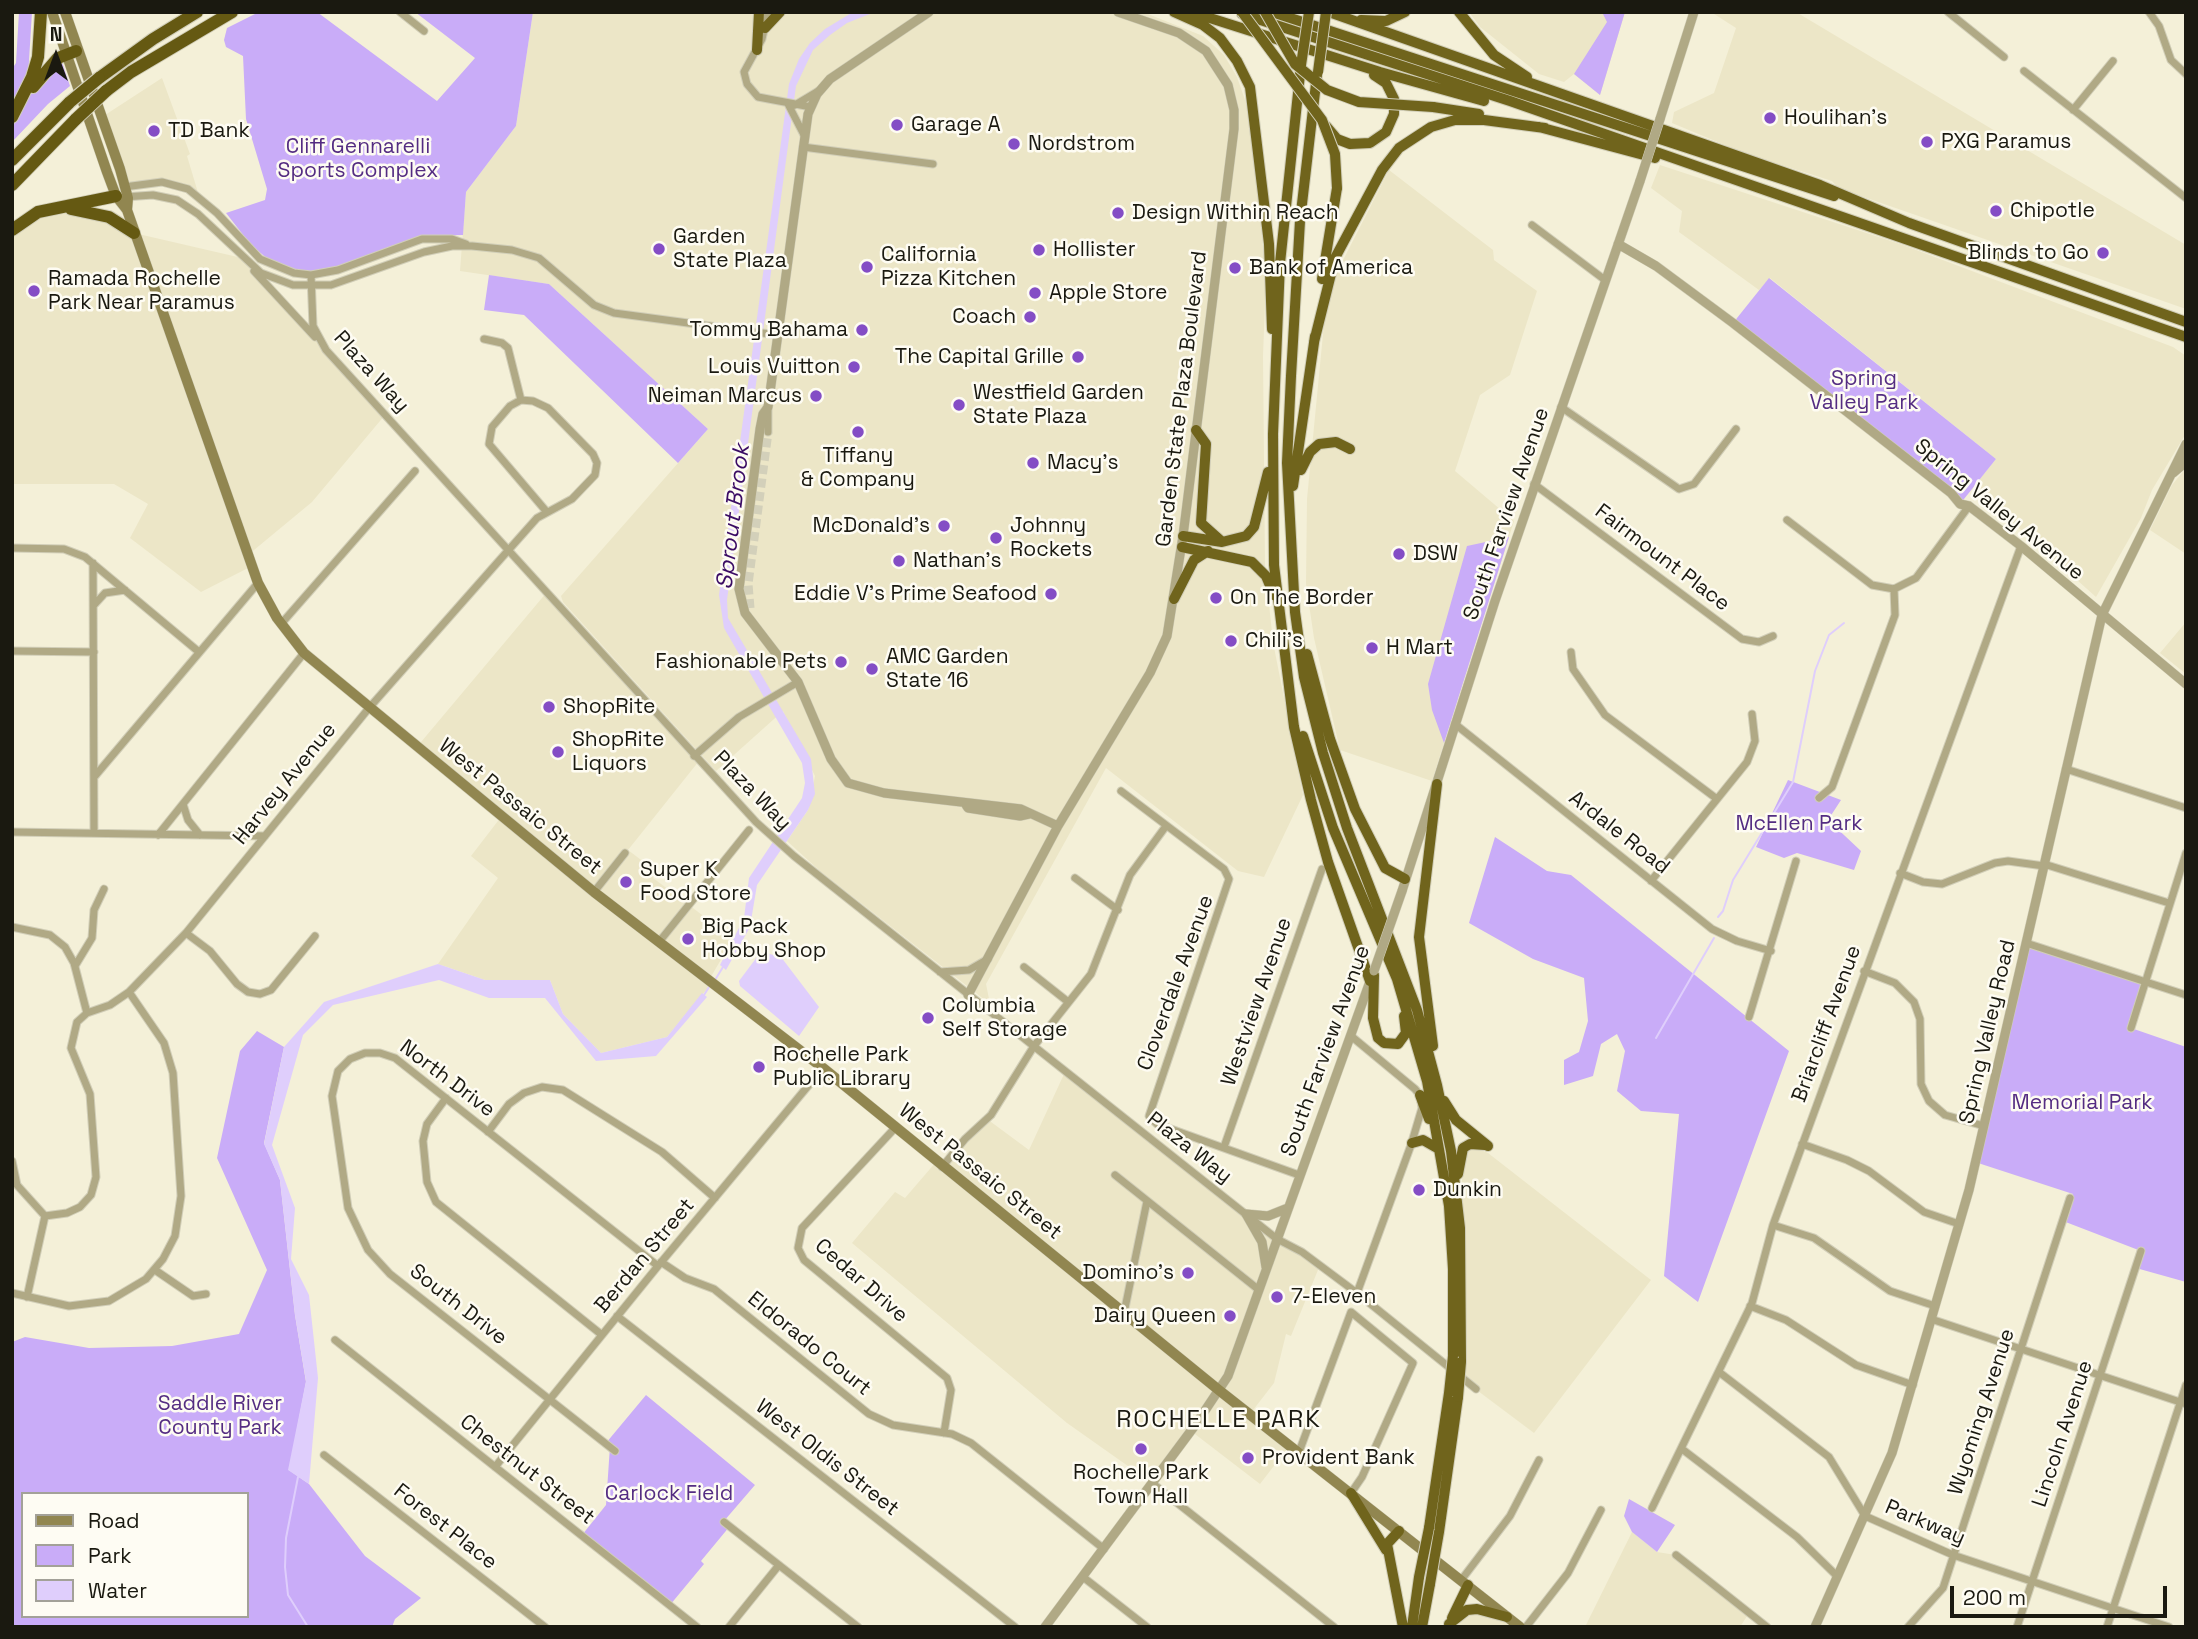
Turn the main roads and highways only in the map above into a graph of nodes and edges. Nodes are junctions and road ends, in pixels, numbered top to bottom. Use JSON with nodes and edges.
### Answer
{"nodes":[{"id":1,"x":41,"y":12,"type":"edge"},
{"id":2,"x":52,"y":12,"type":"edge"},
{"id":3,"x":65,"y":12,"type":"edge"},
{"id":4,"x":197,"y":12,"type":"edge"},
{"id":5,"x":232,"y":12,"type":"edge"},
{"id":6,"x":759,"y":12,"type":"edge"},
{"id":7,"x":780,"y":12,"type":"edge"},
{"id":8,"x":1174,"y":12,"type":"edge"},
{"id":9,"x":1191,"y":12,"type":"edge"},
{"id":10,"x":1240,"y":12,"type":"edge"},
{"id":11,"x":1265,"y":12,"type":"edge"},
{"id":12,"x":1272,"y":12,"type":"edge"},
{"id":13,"x":1309,"y":12,"type":"edge"},
{"id":14,"x":1328,"y":12,"type":"edge"},
{"id":15,"x":1405,"y":12,"type":"edge"},
{"id":16,"x":1459,"y":12,"type":"edge"},
{"id":17,"x":1345,"y":19,"type":"junction"},
{"id":18,"x":765,"y":28,"type":"road end"},
{"id":19,"x":757,"y":50,"type":"road end"},
{"id":20,"x":71,"y":52,"type":"junction"},
{"id":21,"x":1316,"y":53,"type":"junction"},
{"id":22,"x":1554,"y":92,"type":"junction"},
{"id":23,"x":1315,"y":96,"type":"junction"},
{"id":24,"x":13,"y":115,"type":"edge"},
{"id":25,"x":1552,"y":117,"type":"junction"},
{"id":26,"x":1545,"y":128,"type":"junction"},
{"id":27,"x":12,"y":160,"type":"edge"},
{"id":28,"x":1686,"y":163,"type":"junction"},
{"id":29,"x":12,"y":185,"type":"edge"},
{"id":30,"x":123,"y":193,"type":"junction"},
{"id":31,"x":1850,"y":200,"type":"junction"},
{"id":32,"x":53,"y":208,"type":"junction"},
{"id":33,"x":12,"y":230,"type":"edge"},
{"id":34,"x":134,"y":233,"type":"junction"},
{"id":35,"x":2167,"y":315,"type":"junction"},
{"id":36,"x":2186,"y":316,"type":"edge"},
{"id":37,"x":2131,"y":319,"type":"junction"},
{"id":38,"x":2186,"y":322,"type":"edge"},
{"id":39,"x":2186,"y":337,"type":"edge"},
{"id":40,"x":1314,"y":341,"type":"junction"},
{"id":41,"x":2186,"y":346,"type":"edge"},
{"id":42,"x":1275,"y":369,"type":"junction"},
{"id":43,"x":1196,"y":430,"type":"road end"},
{"id":44,"x":1274,"y":445,"type":"junction"},
{"id":45,"x":1350,"y":449,"type":"dead end"},
{"id":46,"x":1289,"y":506,"type":"junction"},
{"id":47,"x":1222,"y":542,"type":"junction"},
{"id":48,"x":1208,"y":551,"type":"junction"},
{"id":49,"x":1174,"y":599,"type":"road end"},
{"id":50,"x":1295,"y":612,"type":"junction"},
{"id":51,"x":1279,"y":614,"type":"junction"},
{"id":52,"x":1283,"y":644,"type":"junction"},
{"id":53,"x":1437,"y":784,"type":"road end"},
{"id":54,"x":1405,"y":879,"type":"road end"},
{"id":55,"x":1397,"y":979,"type":"junction"},
{"id":56,"x":1432,"y":1063,"type":"junction"},
{"id":57,"x":1437,"y":1085,"type":"junction"},
{"id":58,"x":1420,"y":1096,"type":"road end"},
{"id":59,"x":1412,"y":1143,"type":"road end"},
{"id":60,"x":1440,"y":1151,"type":"junction"},
{"id":61,"x":1456,"y":1190,"type":"junction"},
{"id":62,"x":1457,"y":1359,"type":"junction"},
{"id":63,"x":1351,"y":1493,"type":"junction"},
{"id":64,"x":1434,"y":1530,"type":"junction"},
{"id":65,"x":1399,"y":1531,"type":"junction"},
{"id":66,"x":1387,"y":1553,"type":"junction"},
{"id":67,"x":1465,"y":1582,"type":"junction"},
{"id":68,"x":1507,"y":1616,"type":"junction"},
{"id":69,"x":1448,"y":1626,"type":"edge"},
{"id":70,"x":1403,"y":1627,"type":"edge"},
{"id":71,"x":1412,"y":1627,"type":"edge"},
{"id":72,"x":1422,"y":1627,"type":"edge"},
{"id":73,"x":1520,"y":1627,"type":"edge"}],
"edges":[{"from":1,"to":24,"type":"highway"},
{"from":2,"to":20,"type":"main road"},
{"from":3,"to":20,"type":"main road"},
{"from":4,"to":27,"type":"highway","bridge":true},
{"from":5,"to":29,"type":"highway","bridge":true},
{"from":6,"to":19,"type":"highway"},
{"from":7,"to":18,"type":"highway"},
{"from":8,"to":42,"type":"highway"},
{"from":9,"to":21,"type":"highway"},
{"from":10,"to":25,"type":"highway"},
{"from":10,"to":40,"type":"highway","bridge":true},
{"from":11,"to":26,"type":"highway","bridge":true},
{"from":12,"to":31,"type":"highway"},
{"from":13,"to":42,"type":"highway","bridge":true},
{"from":14,"to":17,"type":"highway"},
{"from":14,"to":23,"type":"highway","bridge":true},
{"from":15,"to":17,"type":"highway"},
{"from":16,"to":22,"type":"highway"},
{"from":17,"to":22,"type":"highway"},
{"from":20,"to":24,"type":"highway"},
{"from":20,"to":30,"type":"main road"},
{"from":21,"to":23,"type":"highway"},
{"from":21,"to":25,"type":"highway"},
{"from":22,"to":31,"type":"highway"},
{"from":23,"to":46,"type":"highway"},
{"from":25,"to":28,"type":"highway"},
{"from":26,"to":28,"type":"highway"},
{"from":26,"to":40,"type":"highway"},
{"from":28,"to":37,"type":"highway"},
{"from":30,"to":32,"type":"highway"},
{"from":30,"to":34,"type":"main road","name":"West Passaic Street"},
{"from":31,"to":35,"type":"highway"},
{"from":32,"to":33,"type":"highway"},
{"from":32,"to":34,"type":"highway"},
{"from":34,"to":63,"type":"main road","name":"West Passaic Street"},
{"from":35,"to":36,"type":"highway"},
{"from":35,"to":38,"type":"highway"},
{"from":37,"to":39,"type":"highway"},
{"from":37,"to":41,"type":"highway"},
{"from":40,"to":46,"type":"highway"},
{"from":42,"to":44,"type":"highway"},
{"from":43,"to":47,"type":"highway"},
{"from":44,"to":47,"type":"highway"},
{"from":44,"to":51,"type":"highway"},
{"from":45,"to":46,"type":"highway"},
{"from":46,"to":50,"type":"highway"},
{"from":47,"to":48,"type":"highway"},
{"from":48,"to":49,"type":"highway"},
{"from":48,"to":51,"type":"highway"},
{"from":50,"to":54,"type":"highway"},
{"from":50,"to":56,"type":"highway"},
{"from":51,"to":52,"type":"highway"},
{"from":52,"to":55,"type":"highway"},
{"from":52,"to":55,"type":"highway"},
{"from":53,"to":56,"type":"highway"},
{"from":55,"to":60,"type":"highway"},
{"from":56,"to":57,"type":"highway"},
{"from":57,"to":61,"type":"highway"},
{"from":57,"to":61,"type":"highway"},
{"from":58,"to":60,"type":"highway"},
{"from":59,"to":60,"type":"highway"},
{"from":60,"to":62,"type":"highway"},
{"from":61,"to":62,"type":"highway"},
{"from":62,"to":64,"type":"highway","bridge":true},
{"from":63,"to":65,"type":"main road","name":"West Passaic Street"},
{"from":63,"to":66,"type":"highway"},
{"from":64,"to":71,"type":"highway","bridge":true},
{"from":64,"to":72,"type":"highway","bridge":true},
{"from":65,"to":66,"type":"highway"},
{"from":65,"to":67,"type":"main road","name":"West Passaic Street"},
{"from":66,"to":70,"type":"highway"},
{"from":67,"to":68,"type":"main road","name":"West Passaic Street"},
{"from":67,"to":69,"type":"highway"},
{"from":68,"to":69,"type":"highway"},
{"from":68,"to":73,"type":"main road","name":"West Passaic Street"}]}
